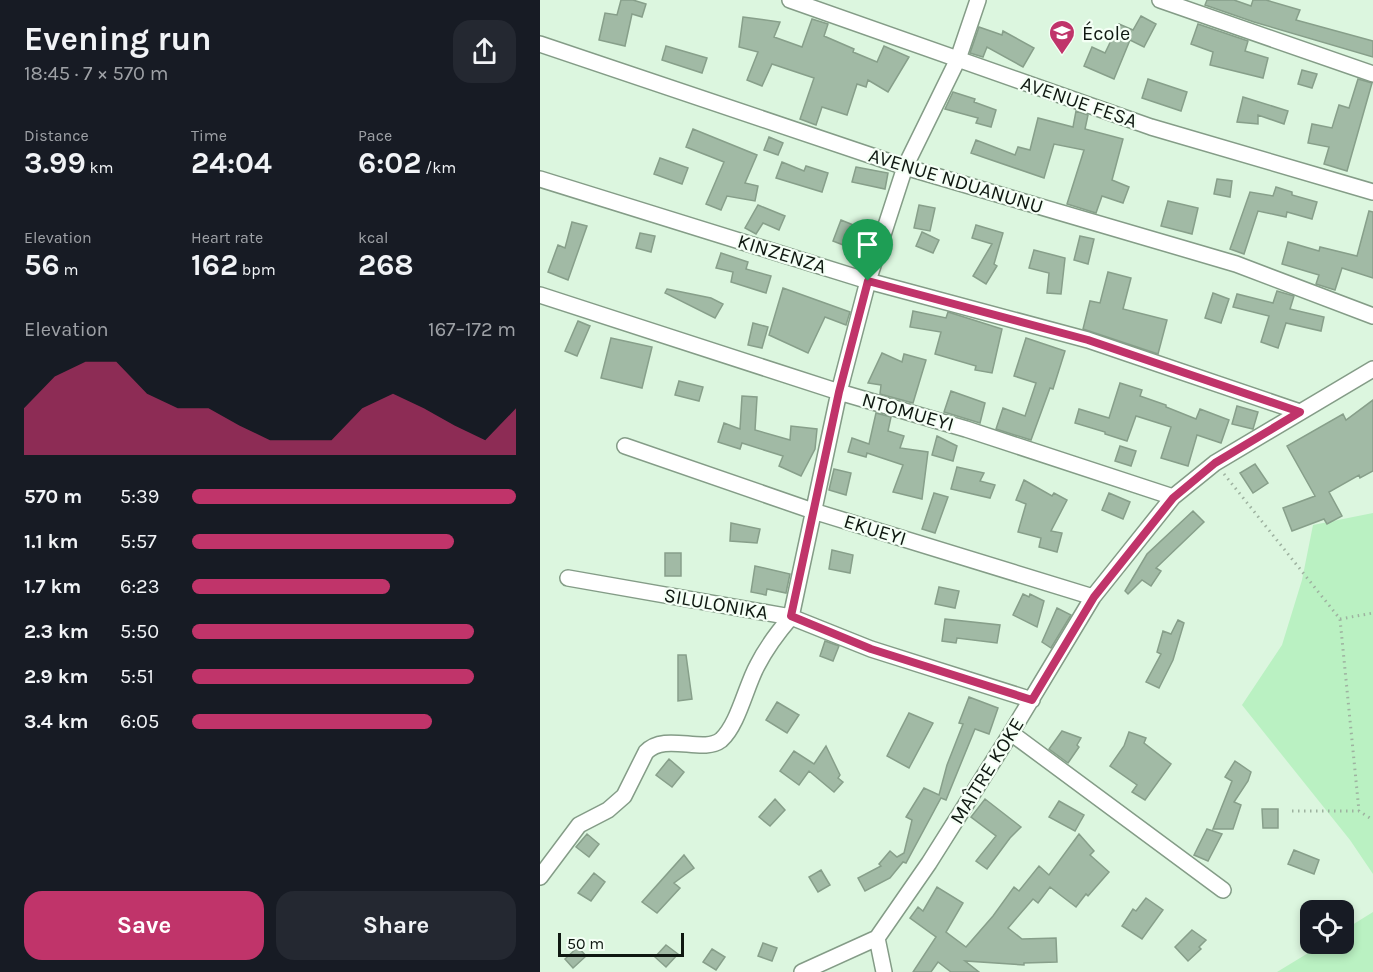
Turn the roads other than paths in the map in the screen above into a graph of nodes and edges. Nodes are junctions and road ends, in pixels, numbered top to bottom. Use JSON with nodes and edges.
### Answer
{"nodes":[{"id":1,"x":790,"y":0,"type":"edge"},
{"id":2,"x":978,"y":0,"type":"edge"},
{"id":3,"x":1160,"y":0,"type":"edge"},
{"id":4,"x":540,"y":44,"type":"edge"},
{"id":5,"x":958,"y":59,"type":"junction"},
{"id":6,"x":1373,"y":74,"type":"edge"},
{"id":7,"x":905,"y":167,"type":"junction"},
{"id":8,"x":540,"y":179,"type":"edge"},
{"id":9,"x":1373,"y":192,"type":"edge"},
{"id":10,"x":868,"y":281,"type":"junction"},
{"id":11,"x":540,"y":295,"type":"edge"},
{"id":12,"x":1373,"y":316,"type":"edge"},
{"id":13,"x":1373,"y":369,"type":"edge"},
{"id":14,"x":839,"y":392,"type":"junction"},
{"id":15,"x":1300,"y":412,"type":"junction"},
{"id":16,"x":625,"y":446,"type":"dead end"},
{"id":17,"x":1173,"y":498,"type":"junction"},
{"id":18,"x":813,"y":511,"type":"junction"},
{"id":19,"x":568,"y":578,"type":"dead end"},
{"id":20,"x":1094,"y":597,"type":"junction"},
{"id":21,"x":791,"y":616,"type":"junction"},
{"id":22,"x":1032,"y":700,"type":"junction"},
{"id":23,"x":1011,"y":732,"type":"junction"},
{"id":24,"x":540,"y":877,"type":"edge"},
{"id":25,"x":1223,"y":890,"type":"dead end"},
{"id":26,"x":878,"y":938,"type":"junction"},
{"id":27,"x":802,"y":972,"type":"edge"},
{"id":28,"x":884,"y":972,"type":"edge"}],
"edges":[{"from":1,"to":5,"type":"street","name":"AVENUE FESA"},
{"from":2,"to":5,"type":"street"},
{"from":3,"to":6,"type":"street"},
{"from":4,"to":7,"type":"street","name":"AVENUE NDUANUNU"},
{"from":5,"to":7,"type":"street"},
{"from":5,"to":9,"type":"street","name":"AVENUE FESA"},
{"from":7,"to":10,"type":"street"},
{"from":7,"to":12,"type":"street","name":"AVENUE NDUANUNU"},
{"from":8,"to":10,"type":"street","name":"KINZENZA"},
{"from":10,"to":14,"type":"street"},
{"from":10,"to":15,"type":"street","name":"KINZENZA"},
{"from":11,"to":14,"type":"street","name":"NTOMUEYI"},
{"from":13,"to":15,"type":"street","name":"MAÎTRE KOKE"},
{"from":14,"to":17,"type":"street","name":"NTOMUEYI"},
{"from":14,"to":18,"type":"street"},
{"from":15,"to":17,"type":"street","name":"MAÎTRE KOKE"},
{"from":16,"to":18,"type":"street","name":"EKUEYI"},
{"from":17,"to":20,"type":"street","name":"MAÎTRE KOKE"},
{"from":18,"to":20,"type":"street","name":"EKUEYI"},
{"from":18,"to":21,"type":"street"},
{"from":19,"to":21,"type":"street","name":"SILULONIKA"},
{"from":20,"to":22,"type":"street","name":"MAÎTRE KOKE"},
{"from":21,"to":22,"type":"street","name":"SILULONIKA"},
{"from":21,"to":24,"type":"street"},
{"from":22,"to":23,"type":"street","name":"MAÎTRE KOKE"},
{"from":23,"to":25,"type":"street"},
{"from":23,"to":26,"type":"street","name":"MAÎTRE KOKE"},
{"from":26,"to":27,"type":"street"},
{"from":26,"to":28,"type":"street"}]}
